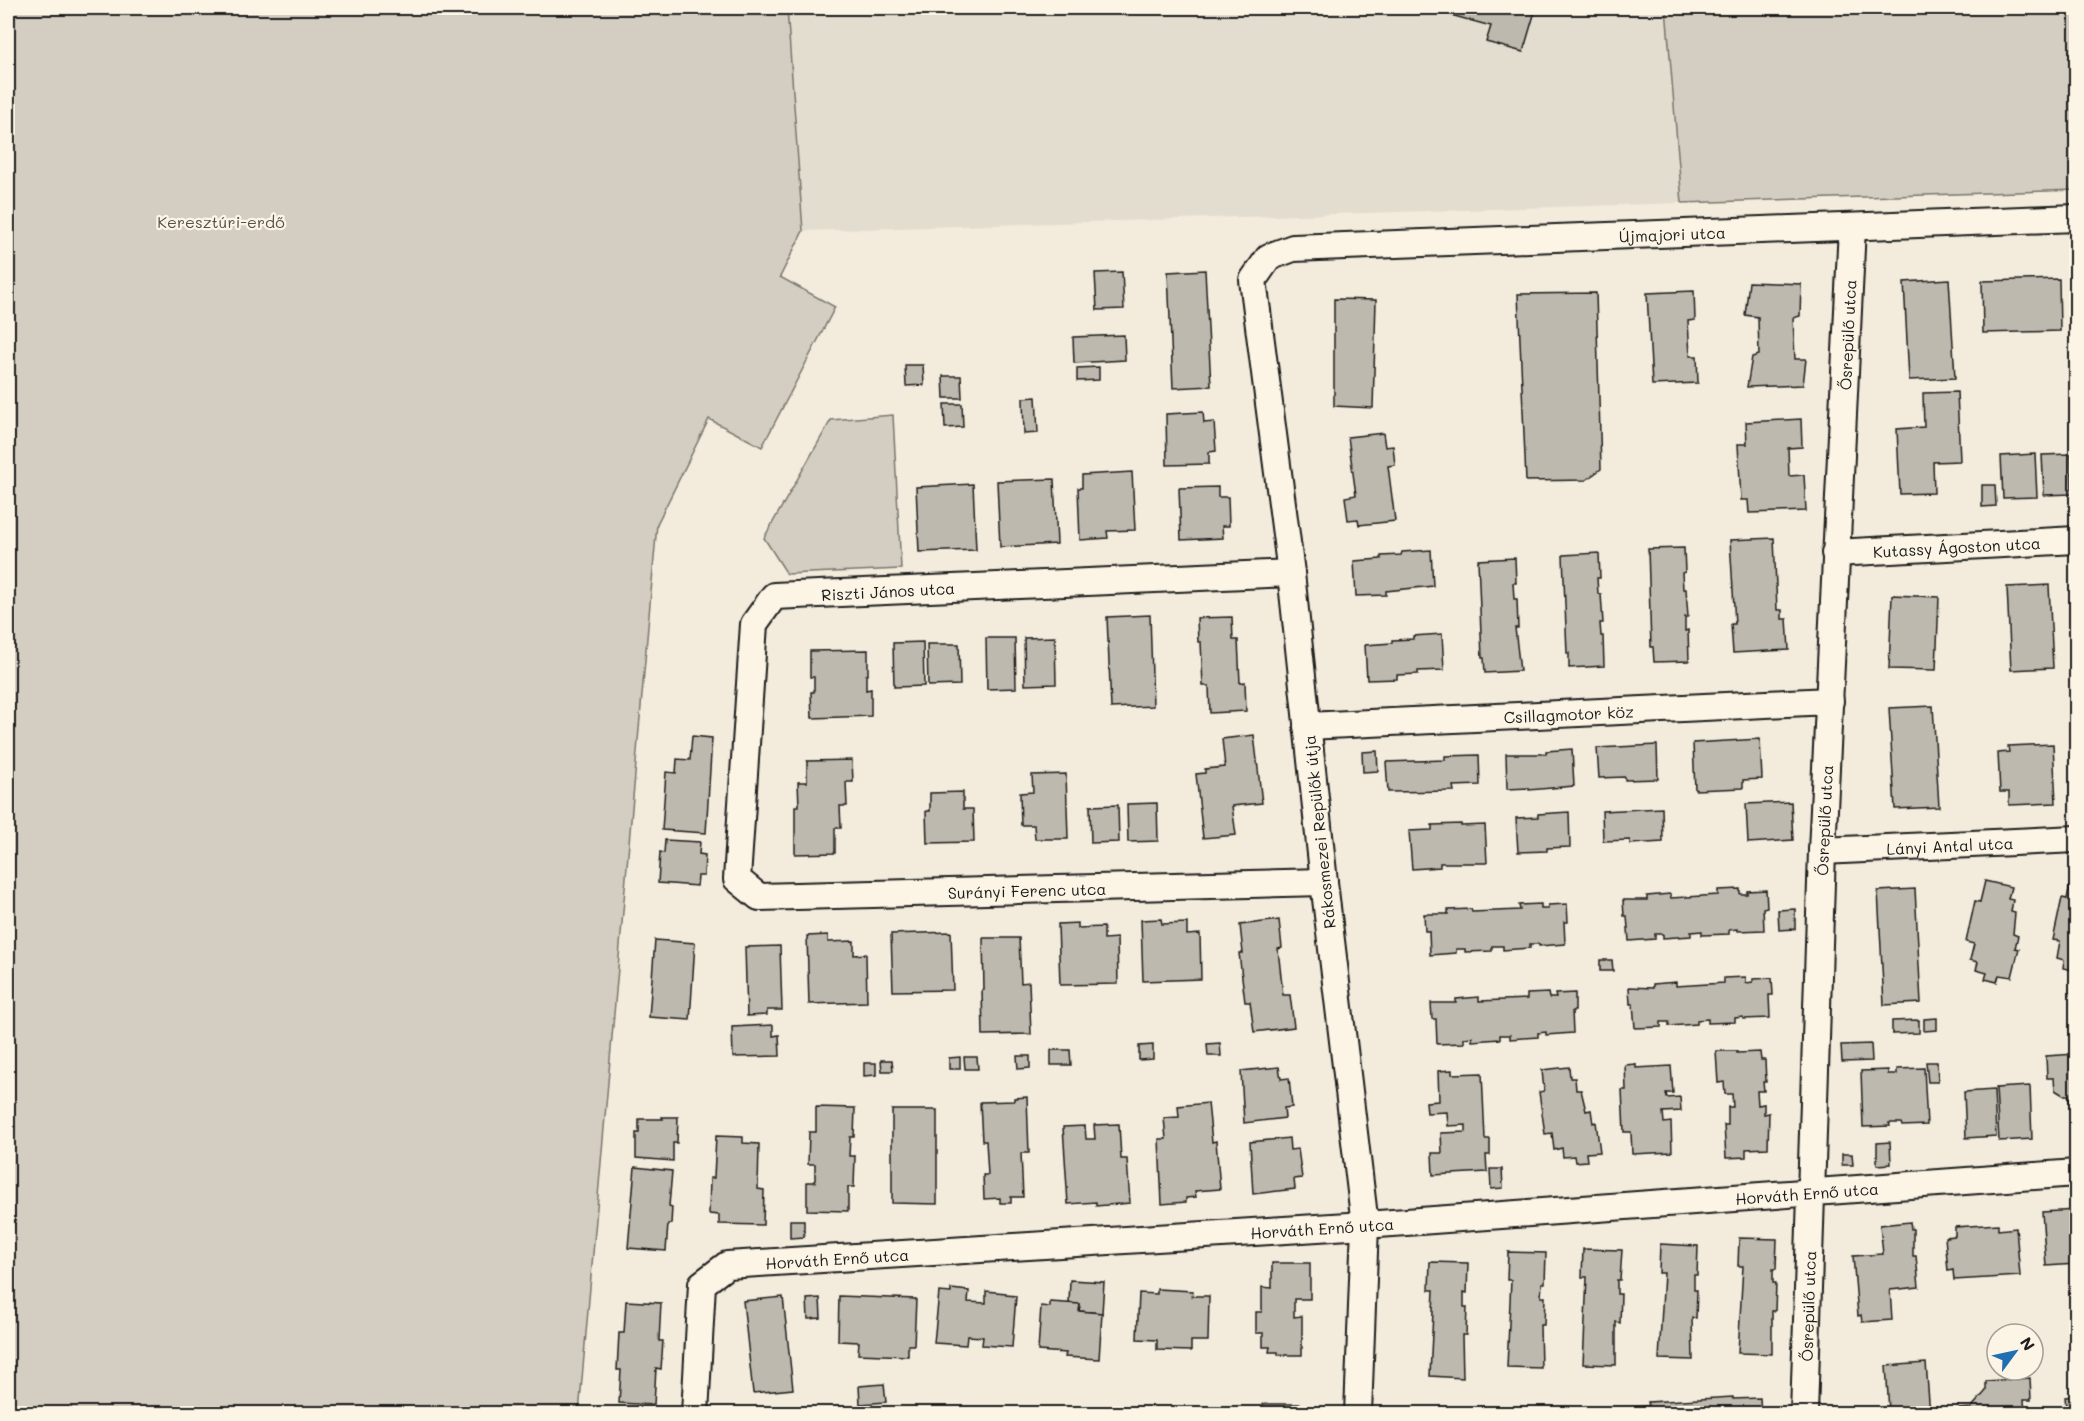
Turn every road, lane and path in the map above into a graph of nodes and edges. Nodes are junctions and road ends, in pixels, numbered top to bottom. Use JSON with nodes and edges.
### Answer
{"nodes":[{"id":1,"x":2076,"y":218,"type":"edge"},
{"id":2,"x":1852,"y":227,"type":"junction"},
{"id":3,"x":1269,"y":257,"type":"joint"},
{"id":4,"x":2076,"y":540,"type":"edge"},
{"id":5,"x":1835,"y":552,"type":"junction"},
{"id":6,"x":1291,"y":573,"type":"junction"},
{"id":7,"x":1830,"y":701,"type":"junction"},
{"id":8,"x":1307,"y":726,"type":"junction"},
{"id":9,"x":2076,"y":839,"type":"edge"},
{"id":10,"x":1822,"y":851,"type":"junction"},
{"id":11,"x":737,"y":879,"type":"joint"},
{"id":12,"x":1324,"y":882,"type":"junction"},
{"id":13,"x":2076,"y":1173,"type":"edge"},
{"id":14,"x":1811,"y":1192,"type":"junction"},
{"id":15,"x":1365,"y":1225,"type":"junction"},
{"id":16,"x":695,"y":1413,"type":"edge"},
{"id":17,"x":1358,"y":1413,"type":"edge"},
{"id":18,"x":1804,"y":1413,"type":"edge"}],
"edges":[{"from":1,"to":2,"type":"street","name":"Újmajori utca"},
{"from":2,"to":3,"type":"street","name":"Újmajori utca"},
{"from":2,"to":5,"type":"street","name":"Ősrepülő utca"},
{"from":3,"to":6,"type":"street","name":"Rákosmezei Repülők útja"},
{"from":4,"to":5,"type":"street","name":"Kutassy Ágoston utca"},
{"from":5,"to":7,"type":"street","name":"Ősrepülő utca"},
{"from":6,"to":8,"type":"street","name":"Rákosmezei Repülők útja"},
{"from":6,"to":11,"type":"street","name":"Riszti János utca"},
{"from":7,"to":8,"type":"street","name":"Csillagmotor köz"},
{"from":7,"to":10,"type":"street","name":"Ősrepülő utca"},
{"from":8,"to":12,"type":"street","name":"Rákosmezei Repülők útja"},
{"from":9,"to":10,"type":"street","name":"Lányi Antal utca"},
{"from":10,"to":14,"type":"street","name":"Ősrepülő utca"},
{"from":11,"to":12,"type":"street","name":"Surányi Ferenc utca"},
{"from":12,"to":15,"type":"street","name":"Rákosmezei Repülők útja"},
{"from":13,"to":14,"type":"street","name":"Horváth Ernő utca"},
{"from":14,"to":15,"type":"street","name":"Horváth Ernő utca"},
{"from":14,"to":18,"type":"street","name":"Ősrepülő utca"},
{"from":15,"to":16,"type":"street","name":"Horváth Ernő utca"},
{"from":15,"to":17,"type":"street","name":"Rákosmezei Repülők útja"}]}
